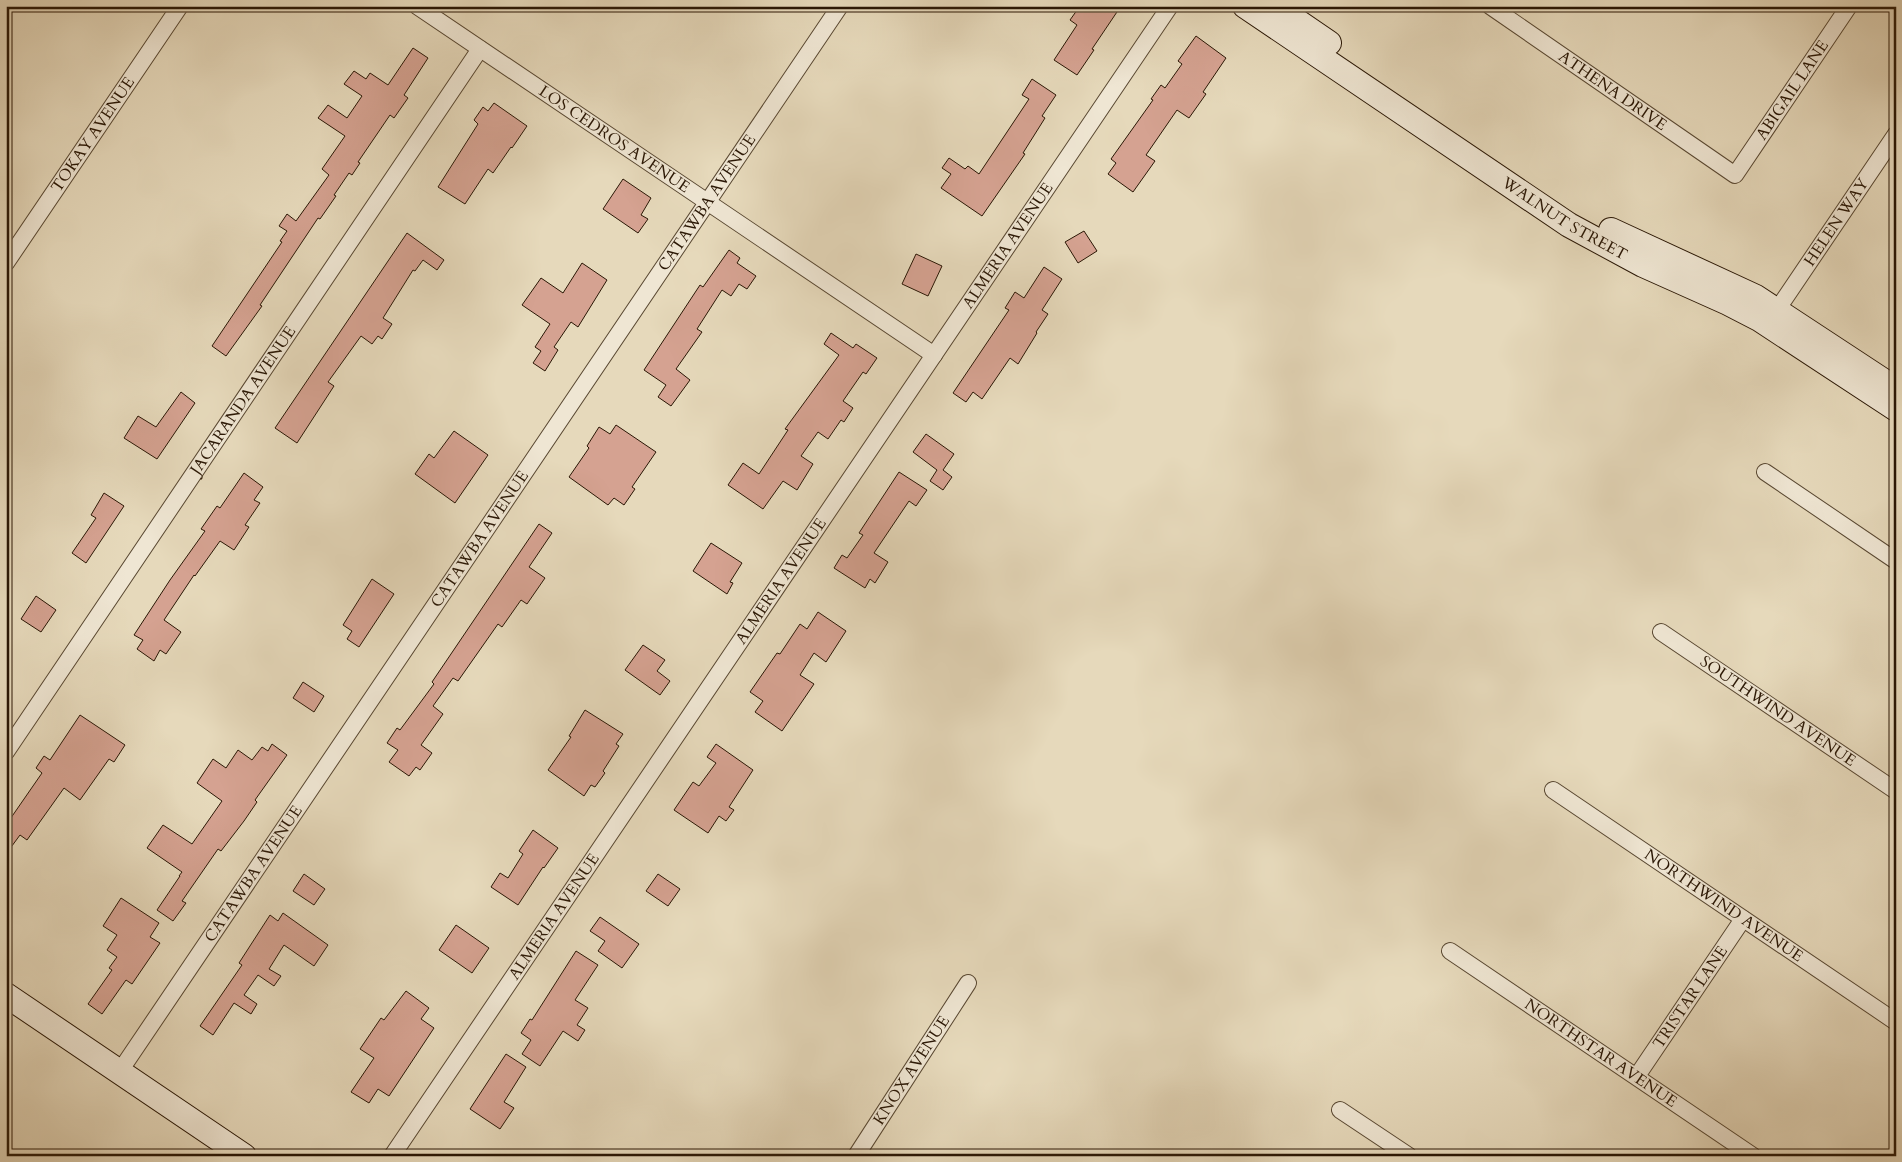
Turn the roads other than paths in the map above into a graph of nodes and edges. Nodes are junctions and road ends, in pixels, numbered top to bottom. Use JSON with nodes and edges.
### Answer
{"nodes":[{"id":1,"x":180,"y":6,"type":"edge"},
{"id":2,"x":416,"y":6,"type":"edge"},
{"id":3,"x":840,"y":6,"type":"edge"},
{"id":4,"x":1170,"y":6,"type":"edge"},
{"id":5,"x":1244,"y":6,"type":"edge"},
{"id":6,"x":1275,"y":6,"type":"edge"},
{"id":7,"x":1490,"y":6,"type":"edge"},
{"id":8,"x":1849,"y":6,"type":"edge"},
{"id":9,"x":480,"y":49,"type":"junction"},
{"id":10,"x":1896,"y":134,"type":"edge"},
{"id":11,"x":1735,"y":175,"type":"joint"},
{"id":12,"x":708,"y":203,"type":"junction"},
{"id":13,"x":6,"y":263,"type":"edge"},
{"id":14,"x":1777,"y":310,"type":"junction"},
{"id":15,"x":934,"y":355,"type":"junction"},
{"id":16,"x":1896,"y":388,"type":"edge"},
{"id":17,"x":1896,"y":409,"type":"edge"},
{"id":18,"x":1765,"y":472,"type":"dead end"},
{"id":19,"x":1896,"y":561,"type":"edge"},
{"id":20,"x":1662,"y":632,"type":"dead end"},
{"id":21,"x":6,"y":752,"type":"edge"},
{"id":22,"x":1552,"y":790,"type":"dead end"},
{"id":23,"x":1896,"y":791,"type":"edge"},
{"id":24,"x":1743,"y":919,"type":"junction"},
{"id":25,"x":1450,"y":951,"type":"dead end"},
{"id":26,"x":968,"y":984,"type":"dead end"},
{"id":27,"x":6,"y":996,"type":"edge"},
{"id":28,"x":1896,"y":1022,"type":"edge"},
{"id":29,"x":120,"y":1071,"type":"junction"},
{"id":30,"x":1637,"y":1076,"type":"junction"},
{"id":31,"x":1340,"y":1110,"type":"dead end"},
{"id":32,"x":244,"y":1156,"type":"edge"},
{"id":33,"x":392,"y":1156,"type":"edge"},
{"id":34,"x":856,"y":1156,"type":"edge"},
{"id":35,"x":1409,"y":1156,"type":"edge"},
{"id":36,"x":1753,"y":1156,"type":"edge"}],
"edges":[{"from":1,"to":13,"type":"street","name":"TOKAY AVENUE"},
{"from":2,"to":9,"type":"street","name":"LOS CEDROS AVENUE"},
{"from":3,"to":12,"type":"street","name":"CATAWBA AVENUE"},
{"from":4,"to":15,"type":"street","name":"ALMERIA AVENUE"},
{"from":5,"to":17,"type":"street","name":"WALNUT STREET"},
{"from":6,"to":14,"type":"street","name":"WALNUT STREET"},
{"from":7,"to":11,"type":"street","name":"ATHENA DRIVE"},
{"from":8,"to":11,"type":"street","name":"ABIGAIL LANE"},
{"from":9,"to":12,"type":"street","name":"LOS CEDROS AVENUE"},
{"from":9,"to":21,"type":"street","name":"JACARANDA AVENUE"},
{"from":10,"to":14,"type":"street","name":"HELEN WAY"},
{"from":12,"to":15,"type":"street","name":"LOS CEDROS AVENUE"},
{"from":12,"to":29,"type":"street","name":"CATAWBA AVENUE"},
{"from":14,"to":16,"type":"street","name":"WALNUT STREET"},
{"from":15,"to":33,"type":"street","name":"ALMERIA AVENUE"},
{"from":18,"to":19,"type":"street"},
{"from":20,"to":23,"type":"street","name":"SOUTHWIND AVENUE"},
{"from":22,"to":24,"type":"street","name":"NORTHWIND AVENUE"},
{"from":24,"to":28,"type":"street","name":"NORTHWIND AVENUE"},
{"from":24,"to":30,"type":"street","name":"TRISTAR LANE"},
{"from":25,"to":30,"type":"street","name":"NORTHSTAR AVENUE"},
{"from":26,"to":34,"type":"street","name":"KNOX AVENUE"},
{"from":27,"to":29,"type":"street"},
{"from":29,"to":32,"type":"street"},
{"from":30,"to":36,"type":"street","name":"NORTHSTAR AVENUE"},
{"from":31,"to":35,"type":"street"}]}
